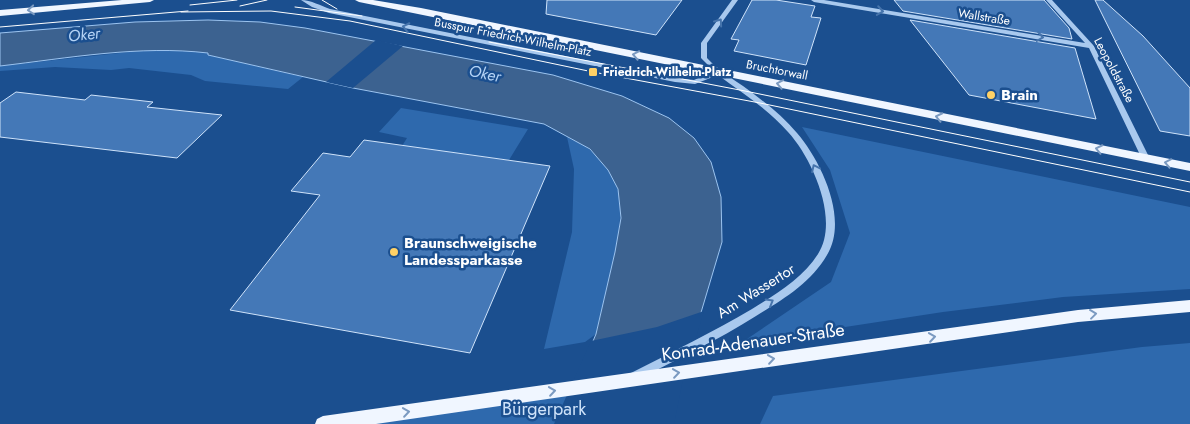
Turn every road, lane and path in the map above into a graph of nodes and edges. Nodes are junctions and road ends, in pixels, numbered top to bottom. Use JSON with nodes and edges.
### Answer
{"nodes":[{"id":1,"x":150,"y":0,"type":"edge"},
{"id":2,"x":304,"y":0,"type":"edge"},
{"id":3,"x":359,"y":0,"type":"edge"},
{"id":4,"x":734,"y":0,"type":"edge"},
{"id":5,"x":814,"y":0,"type":"edge"},
{"id":6,"x":1049,"y":0,"type":"edge"},
{"id":7,"x":0,"y":13,"type":"edge"},
{"id":8,"x":1091,"y":46,"type":"junction"},
{"id":9,"x":718,"y":72,"type":"junction"},
{"id":10,"x":1146,"y":159,"type":"junction"},
{"id":11,"x":1190,"y":167,"type":"edge"},
{"id":12,"x":1190,"y":306,"type":"edge"},
{"id":13,"x":628,"y":379,"type":"junction"},
{"id":14,"x":323,"y":424,"type":"edge"}],
"edges":[{"from":1,"to":7,"type":"main road","one_way":true},
{"from":9,"to":2,"type":"street","name":"Busspur Friedrich-Wilhelm-Platz","one_way":true},
{"from":9,"to":3,"type":"main road","name":"Bruchtorwall","one_way":true},
{"from":9,"to":4,"type":"street","name":"Am Wassertor","one_way":true},
{"from":5,"to":8,"type":"street","name":"Wallstraße","one_way":true},
{"from":6,"to":8,"type":"street","name":"Leopoldstraße"},
{"from":8,"to":10,"type":"street","name":"Leopoldstraße"},
{"from":10,"to":9,"type":"main road","name":"Bruchtorwall","one_way":true},
{"from":13,"to":9,"type":"street","name":"Am Wassertor","one_way":true},
{"from":11,"to":10,"type":"main road","name":"Bruchtorwall","one_way":true},
{"from":13,"to":12,"type":"main road","name":"Konrad-Adenauer-Straße","one_way":true},
{"from":14,"to":13,"type":"main road","name":"Konrad-Adenauer-Straße","one_way":true}]}
